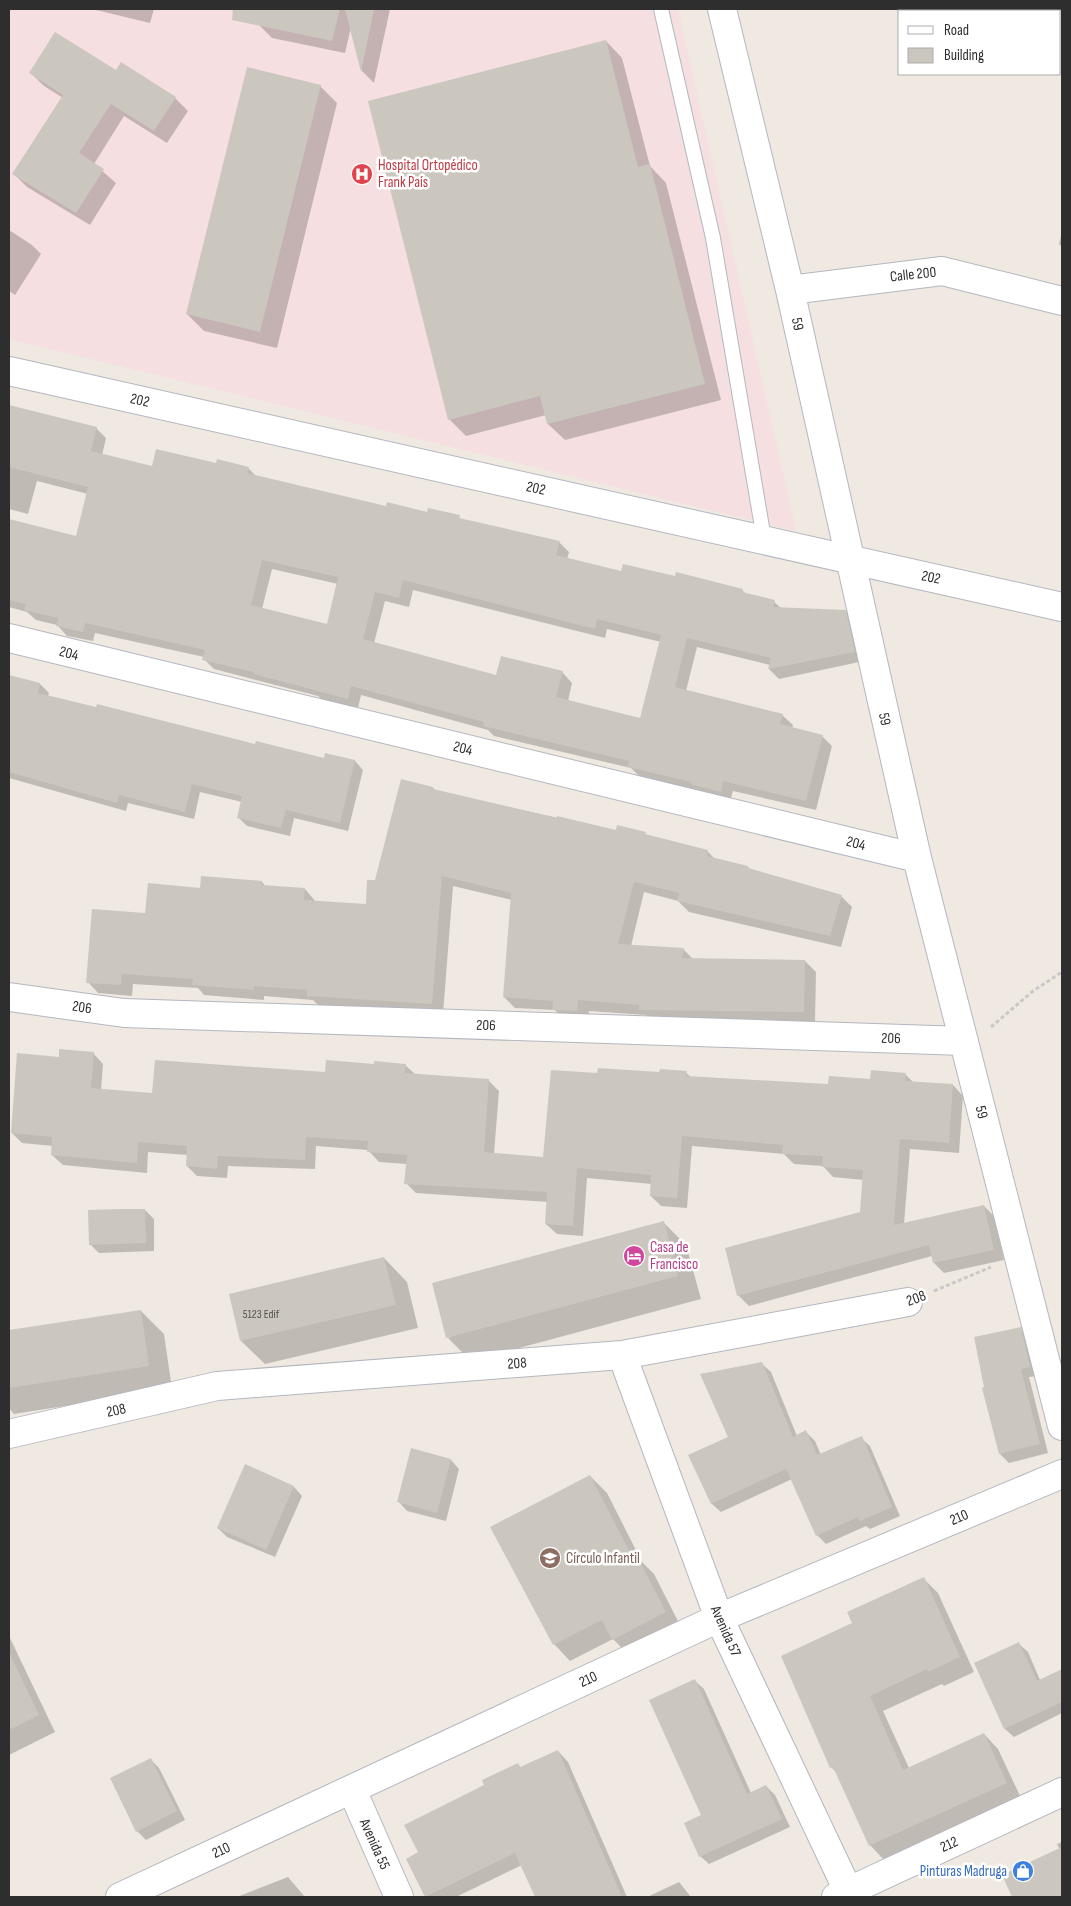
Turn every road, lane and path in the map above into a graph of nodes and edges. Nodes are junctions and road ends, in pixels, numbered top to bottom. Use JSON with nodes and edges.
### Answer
{"nodes":[{"id":1,"x":661,"y":9,"type":"edge"},
{"id":2,"x":722,"y":9,"type":"edge"},
{"id":3,"x":790,"y":290,"type":"junction"},
{"id":4,"x":1062,"y":301,"type":"edge"},
{"id":5,"x":9,"y":371,"type":"edge"},
{"id":6,"x":764,"y":539,"type":"junction"},
{"id":7,"x":848,"y":558,"type":"junction"},
{"id":8,"x":1062,"y":607,"type":"edge"},
{"id":9,"x":9,"y":638,"type":"edge"},
{"id":10,"x":917,"y":858,"type":"junction"},
{"id":11,"x":1062,"y":972,"type":"edge"},
{"id":12,"x":9,"y":997,"type":"edge"},
{"id":13,"x":964,"y":1041,"type":"junction"},
{"id":14,"x":1017,"y":1255,"type":"junction"},
{"id":15,"x":908,"y":1302,"type":"joint"},
{"id":16,"x":622,"y":1355,"type":"junction"},
{"id":17,"x":1062,"y":1426,"type":"edge"},
{"id":18,"x":9,"y":1434,"type":"edge"},
{"id":19,"x":1062,"y":1474,"type":"edge"},
{"id":20,"x":719,"y":1618,"type":"junction"},
{"id":21,"x":352,"y":1790,"type":"junction"},
{"id":22,"x":1062,"y":1792,"type":"edge"},
{"id":23,"x":845,"y":1895,"type":"edge"},
{"id":24,"x":120,"y":1897,"type":"edge"},
{"id":25,"x":399,"y":1897,"type":"edge"}],
"edges":[{"from":1,"to":6,"type":"lane"},
{"from":2,"to":3,"type":"street","name":"59"},
{"from":3,"to":4,"type":"street","name":"Calle 200"},
{"from":3,"to":7,"type":"street","name":"59"},
{"from":5,"to":6,"type":"street","name":"202"},
{"from":6,"to":7,"type":"street","name":"202"},
{"from":7,"to":8,"type":"street","name":"202"},
{"from":7,"to":10,"type":"street","name":"59"},
{"from":9,"to":10,"type":"street","name":"204"},
{"from":10,"to":13,"type":"street","name":"59"},
{"from":11,"to":13,"type":"path"},
{"from":12,"to":13,"type":"street","name":"206"},
{"from":13,"to":14,"type":"street","name":"59"},
{"from":14,"to":15,"type":"path","name":"208"},
{"from":14,"to":17,"type":"street","name":"59"},
{"from":15,"to":16,"type":"street","name":"208"},
{"from":16,"to":18,"type":"street","name":"208"},
{"from":16,"to":20,"type":"street","name":"Avenida 57"},
{"from":19,"to":20,"type":"street","name":"210"},
{"from":20,"to":21,"type":"street","name":"210"},
{"from":20,"to":23,"type":"street","name":"Avenida 57"},
{"from":21,"to":24,"type":"street","name":"210"},
{"from":21,"to":25,"type":"street","name":"Avenida 55"},
{"from":22,"to":23,"type":"street","name":"212"}]}
